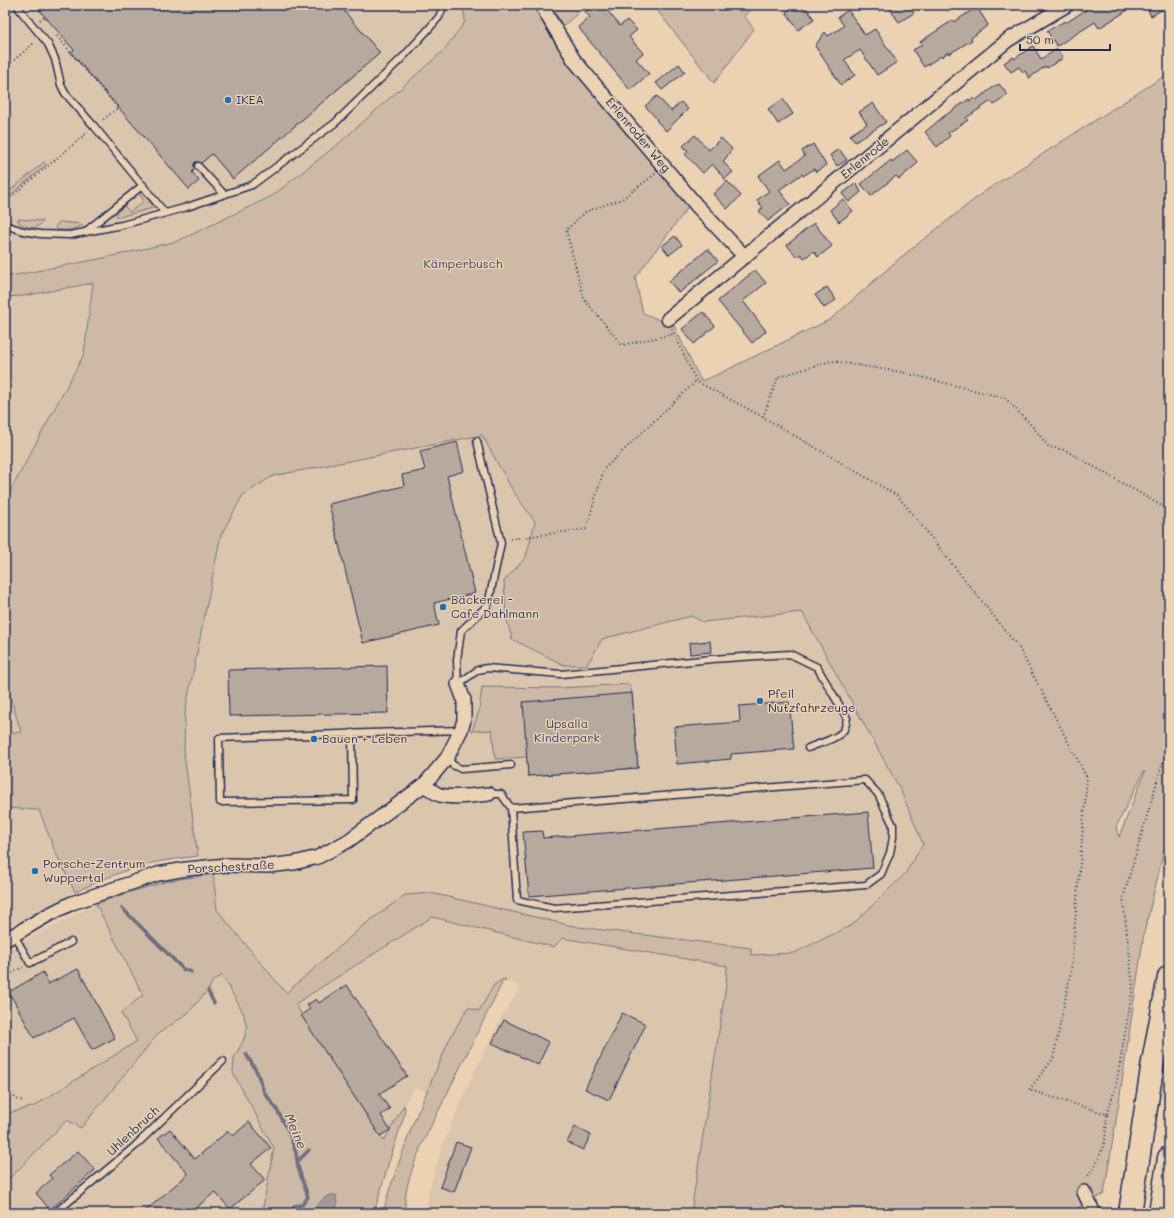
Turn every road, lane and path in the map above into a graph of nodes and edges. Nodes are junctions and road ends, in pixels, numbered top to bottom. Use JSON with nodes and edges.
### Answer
{"nodes":[{"id":1,"x":18,"y":5,"type":"edge"},
{"id":2,"x":444,"y":5,"type":"edge"},
{"id":3,"x":542,"y":5,"type":"edge"},
{"id":4,"x":1067,"y":5,"type":"edge"},
{"id":5,"x":45,"y":16,"type":"dead end"},
{"id":6,"x":39,"y":21,"type":"dead end"},
{"id":7,"x":60,"y":34,"type":"dead end"},
{"id":8,"x":42,"y":37,"type":"junction"},
{"id":9,"x":5,"y":68,"type":"edge"},
{"id":10,"x":94,"y":126,"type":"junction"},
{"id":11,"x":1169,"y":161,"type":"edge"},
{"id":12,"x":198,"y":166,"type":"dead end"},
{"id":13,"x":664,"y":166,"type":"junction"},
{"id":14,"x":1169,"y":171,"type":"edge"},
{"id":15,"x":143,"y":185,"type":"junction"},
{"id":16,"x":224,"y":194,"type":"junction"},
{"id":17,"x":5,"y":202,"type":"edge"},
{"id":18,"x":165,"y":213,"type":"junction"},
{"id":19,"x":5,"y":225,"type":"edge"},
{"id":20,"x":85,"y":232,"type":"junction"},
{"id":21,"x":744,"y":257,"type":"junction"},
{"id":22,"x":668,"y":319,"type":"joint"},
{"id":23,"x":674,"y":334,"type":"junction"},
{"id":24,"x":696,"y":381,"type":"junction"},
{"id":25,"x":763,"y":417,"type":"junction"},
{"id":26,"x":477,"y":441,"type":"dead end"},
{"id":27,"x":1169,"y":510,"type":"edge"},
{"id":28,"x":500,"y":540,"type":"junction"},
{"id":29,"x":458,"y":684,"type":"junction"},
{"id":30,"x":461,"y":730,"type":"junction"},
{"id":31,"x":352,"y":733,"type":"junction"},
{"id":32,"x":1169,"y":746,"type":"edge"},
{"id":33,"x":808,"y":748,"type":"dead end"},
{"id":34,"x":447,"y":758,"type":"junction"},
{"id":35,"x":511,"y":765,"type":"dead end"},
{"id":36,"x":424,"y":785,"type":"junction"},
{"id":37,"x":489,"y":794,"type":"joint"},
{"id":38,"x":511,"y":808,"type":"junction"},
{"id":39,"x":9,"y":938,"type":"edge"},
{"id":40,"x":71,"y":942,"type":"dead end"},
{"id":41,"x":30,"y":963,"type":"junction"},
{"id":42,"x":5,"y":977,"type":"edge"},
{"id":43,"x":1169,"y":977,"type":"edge"},
{"id":44,"x":223,"y":1061,"type":"dead end"},
{"id":45,"x":5,"y":1089,"type":"edge"},
{"id":46,"x":24,"y":1101,"type":"dead end"},
{"id":47,"x":1107,"y":1114,"type":"junction"},
{"id":48,"x":1169,"y":1158,"type":"edge"},
{"id":49,"x":1084,"y":1192,"type":"joint"},
{"id":50,"x":1131,"y":1206,"type":"edge"},
{"id":51,"x":1161,"y":1208,"type":"edge"},
{"id":52,"x":1092,"y":1209,"type":"dead end"},
{"id":53,"x":55,"y":1213,"type":"edge"}],
"edges":[{"from":1,"to":8,"type":"lane"},
{"from":2,"to":16,"type":"lane"},
{"from":3,"to":13,"type":"street","name":"Erlenroder Weg"},
{"from":4,"to":21,"type":"street","name":"Erlenrode"},
{"from":5,"to":6,"type":"path"},
{"from":7,"to":10,"type":"path"},
{"from":8,"to":9,"type":"path"},
{"from":8,"to":10,"type":"lane"},
{"from":10,"to":15,"type":"lane"},
{"from":10,"to":17,"type":"path"},
{"from":11,"to":14,"type":"path"},
{"from":12,"to":16,"type":"lane"},
{"from":13,"to":21,"type":"street","name":"Erlenroder Weg"},
{"from":13,"to":23,"type":"path"},
{"from":15,"to":18,"type":"lane"},
{"from":15,"to":20,"type":"lane"},
{"from":16,"to":18,"type":"lane"},
{"from":18,"to":20,"type":"lane"},
{"from":19,"to":20,"type":"lane"},
{"from":21,"to":22,"type":"street","name":"Erlenrode"},
{"from":22,"to":23,"type":"path"},
{"from":23,"to":24,"type":"path"},
{"from":24,"to":25,"type":"path"},
{"from":24,"to":28,"type":"path"},
{"from":25,"to":27,"type":"path"},
{"from":25,"to":47,"type":"path"},
{"from":26,"to":28,"type":"lane"},
{"from":28,"to":29,"type":"lane"},
{"from":29,"to":30,"type":"street","name":"Porschestraße"},
{"from":29,"to":33,"type":"lane"},
{"from":30,"to":31,"type":"lane"},
{"from":30,"to":34,"type":"street","name":"Porschestraße"},
{"from":31,"to":31,"type":"lane"},
{"from":32,"to":47,"type":"path"},
{"from":34,"to":35,"type":"lane"},
{"from":34,"to":36,"type":"street","name":"Porschestraße"},
{"from":36,"to":37,"type":"street"},
{"from":36,"to":39,"type":"street","name":"Porschestraße"},
{"from":37,"to":38,"type":"lane"},
{"from":38,"to":38,"type":"lane"},
{"from":39,"to":41,"type":"lane"},
{"from":40,"to":41,"type":"lane"},
{"from":41,"to":42,"type":"path"},
{"from":43,"to":50,"type":"highway"},
{"from":44,"to":53,"type":"lane","name":"Uhlenbruch"},
{"from":45,"to":46,"type":"path"},
{"from":47,"to":49,"type":"path"},
{"from":48,"to":51,"type":"highway"},
{"from":49,"to":52,"type":"street"}]}
